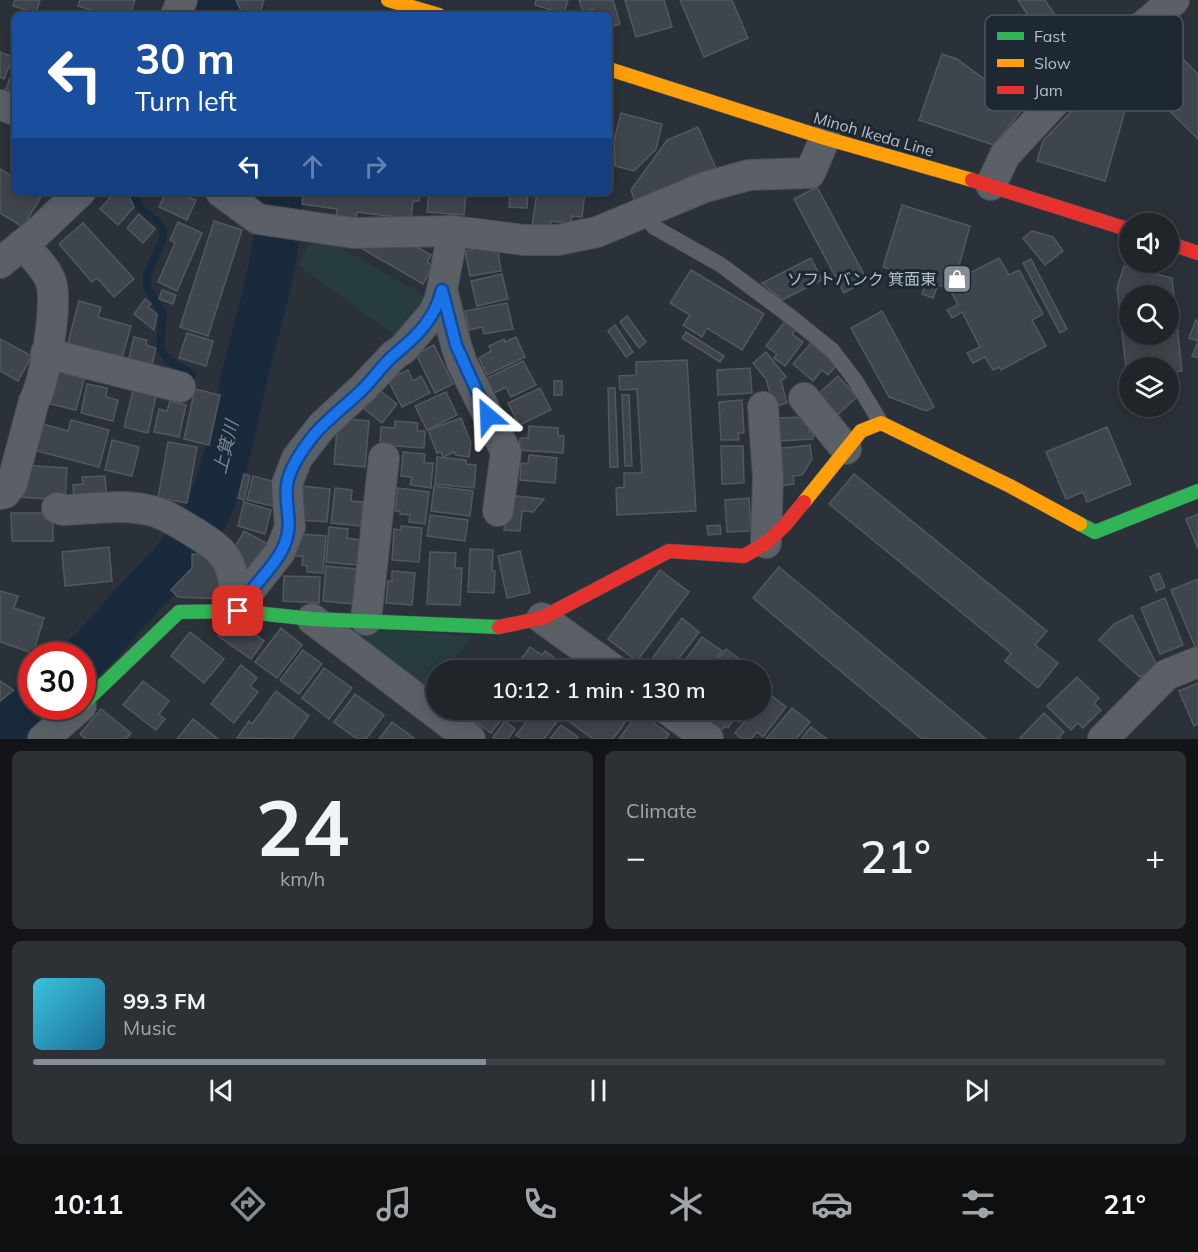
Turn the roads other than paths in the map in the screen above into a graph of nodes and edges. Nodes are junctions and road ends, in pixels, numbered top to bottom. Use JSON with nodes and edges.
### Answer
{"nodes":[{"id":1,"x":1174,"y":0,"type":"edge"},
{"id":2,"x":395,"y":1,"type":"edge"},
{"id":3,"x":430,"y":12,"type":"edge"},
{"id":4,"x":1156,"y":15,"type":"edge"},
{"id":5,"x":612,"y":70,"type":"edge"},
{"id":6,"x":1046,"y":111,"type":"edge"},
{"id":7,"x":825,"y":138,"type":"junction"},
{"id":8,"x":991,"y":185,"type":"junction"},
{"id":9,"x":77,"y":195,"type":"edge"},
{"id":10,"x":226,"y":195,"type":"edge"},
{"id":11,"x":643,"y":213,"type":"junction"},
{"id":12,"x":1119,"y":226,"type":"edge"},
{"id":13,"x":453,"y":231,"type":"junction"},
{"id":14,"x":1179,"y":247,"type":"edge"},
{"id":15,"x":1198,"y":253,"type":"edge"},
{"id":16,"x":11,"y":254,"type":"edge"},
{"id":17,"x":442,"y":290,"type":"junction"},
{"id":18,"x":46,"y":353,"type":"junction"},
{"id":19,"x":180,"y":387,"type":"dead end"},
{"id":20,"x":804,"y":398,"type":"dead end"},
{"id":21,"x":763,"y":407,"type":"dead end"},
{"id":22,"x":881,"y":423,"type":"junction"},
{"id":23,"x":846,"y":449,"type":"junction"},
{"id":24,"x":384,"y":458,"type":"dead end"},
{"id":25,"x":1198,"y":491,"type":"edge"},
{"id":26,"x":0,"y":494,"type":"edge"},
{"id":27,"x":57,"y":508,"type":"dead end"},
{"id":28,"x":498,"y":511,"type":"dead end"},
{"id":29,"x":766,"y":543,"type":"junction"},
{"id":30,"x":238,"y":611,"type":"junction"},
{"id":31,"x":542,"y":618,"type":"junction"},
{"id":32,"x":312,"y":619,"type":"junction"},
{"id":33,"x":366,"y":620,"type":"junction"},
{"id":34,"x":600,"y":660,"type":"edge"},
{"id":35,"x":1198,"y":662,"type":"edge"},
{"id":36,"x":96,"y":692,"type":"edge"},
{"id":37,"x":65,"y":720,"type":"edge"},
{"id":38,"x":682,"y":720,"type":"edge"},
{"id":39,"x":43,"y":739,"type":"edge"},
{"id":40,"x":470,"y":739,"type":"edge"},
{"id":41,"x":708,"y":739,"type":"edge"},
{"id":42,"x":1102,"y":739,"type":"edge"}],
"edges":[{"from":1,"to":4,"type":"street"},
{"from":2,"to":3,"type":"street"},
{"from":5,"to":7,"type":"street","name":"Minoh Ikeda Line"},
{"from":6,"to":8,"type":"street"},
{"from":7,"to":8,"type":"street","name":"Minoh Ikeda Line"},
{"from":7,"to":11,"type":"street"},
{"from":8,"to":12,"type":"street","name":"Minoh Ikeda Line"},
{"from":9,"to":16,"type":"street"},
{"from":10,"to":13,"type":"street"},
{"from":11,"to":13,"type":"street"},
{"from":11,"to":22,"type":"lane"},
{"from":13,"to":17,"type":"street"},
{"from":14,"to":15,"type":"street"},
{"from":16,"to":18,"type":"street"},
{"from":17,"to":28,"type":"street"},
{"from":17,"to":30,"type":"street"},
{"from":18,"to":19,"type":"street"},
{"from":18,"to":26,"type":"street"},
{"from":20,"to":23,"type":"street"},
{"from":21,"to":29,"type":"street"},
{"from":22,"to":23,"type":"street"},
{"from":22,"to":25,"type":"street"},
{"from":23,"to":29,"type":"street"},
{"from":24,"to":33,"type":"street"},
{"from":27,"to":30,"type":"street"},
{"from":29,"to":31,"type":"street"},
{"from":30,"to":32,"type":"street"},
{"from":30,"to":36,"type":"street"},
{"from":31,"to":33,"type":"street"},
{"from":31,"to":34,"type":"street"},
{"from":32,"to":33,"type":"street"},
{"from":32,"to":40,"type":"street"},
{"from":35,"to":42,"type":"street"},
{"from":37,"to":39,"type":"street"},
{"from":38,"to":41,"type":"street"}]}
